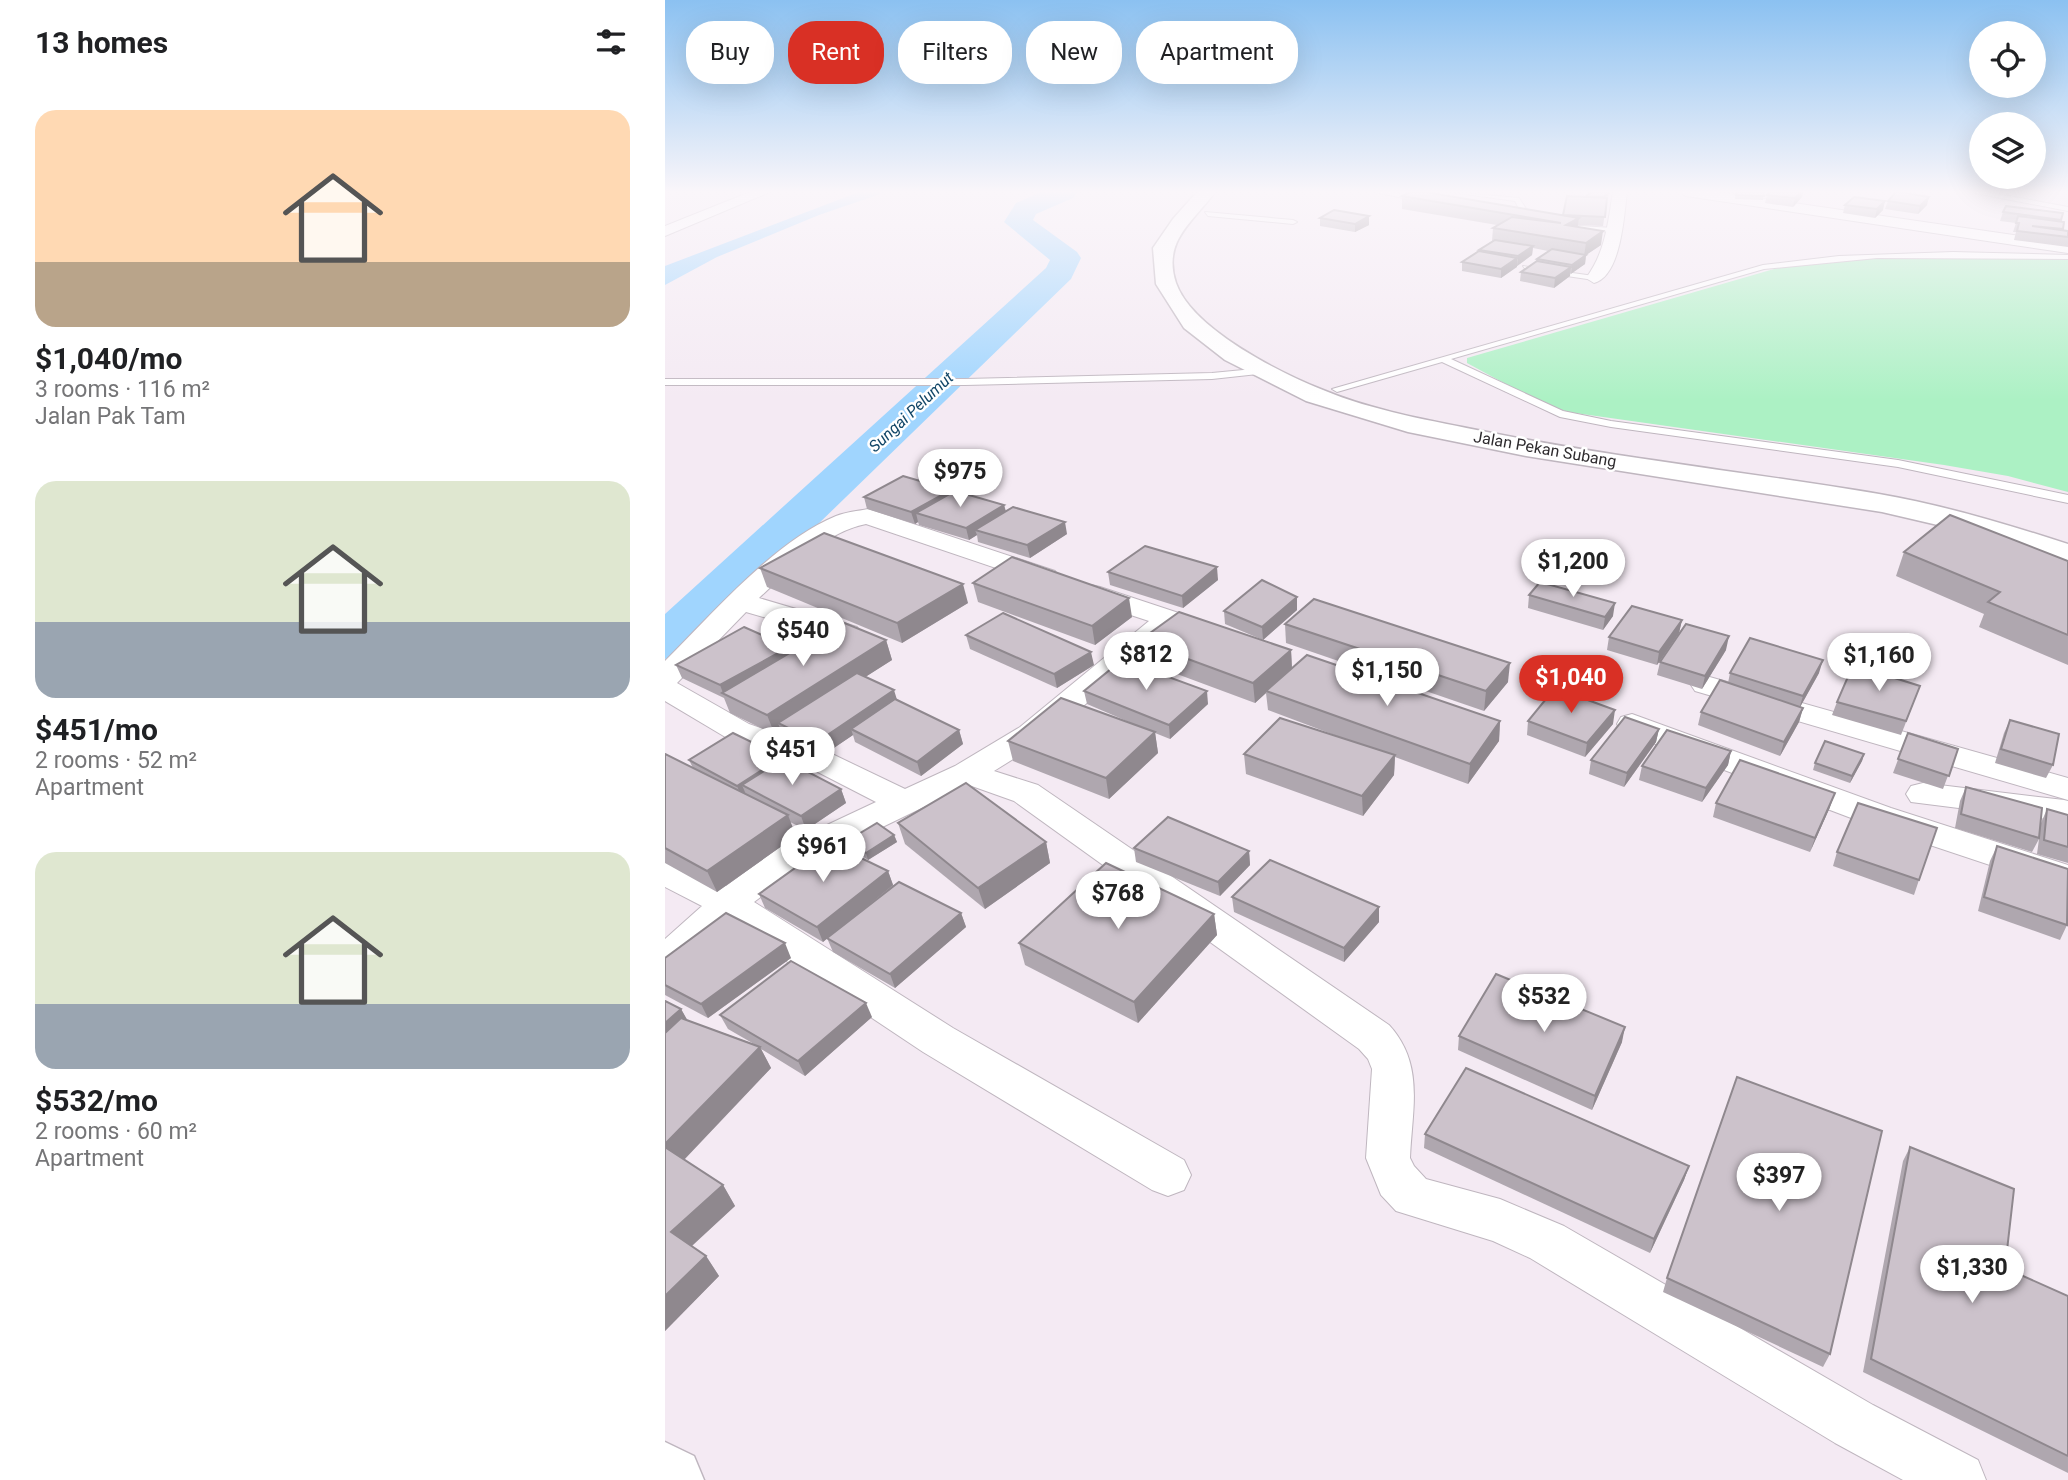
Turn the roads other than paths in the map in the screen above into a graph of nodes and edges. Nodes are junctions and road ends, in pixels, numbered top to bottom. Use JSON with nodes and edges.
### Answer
{"nodes":[{"id":1,"x":1164,"y":261,"type":"edge"},
{"id":2,"x":1189,"y":261,"type":"edge"},
{"id":3,"x":1536,"y":261,"type":"edge"},
{"id":4,"x":1605,"y":261,"type":"edge"},
{"id":5,"x":1806,"y":261,"type":"edge"},
{"id":6,"x":1594,"y":278,"type":"joint"},
{"id":7,"x":1445,"y":360,"type":"junction"},
{"id":8,"x":1264,"y":371,"type":"junction"},
{"id":9,"x":665,"y":382,"type":"edge"},
{"id":10,"x":1337,"y":389,"type":"junction"},
{"id":11,"x":2068,"y":499,"type":"edge"},
{"id":12,"x":2068,"y":538,"type":"edge"},
{"id":13,"x":2068,"y":554,"type":"edge"},
{"id":14,"x":742,"y":602,"type":"junction"},
{"id":15,"x":1168,"y":619,"type":"junction"},
{"id":16,"x":847,"y":633,"type":"edge"},
{"id":17,"x":1233,"y":640,"type":"edge"},
{"id":18,"x":665,"y":678,"type":"edge"},
{"id":19,"x":1706,"y":685,"type":"edge"},
{"id":20,"x":665,"y":688,"type":"edge"},
{"id":21,"x":1632,"y":724,"type":"edge"},
{"id":22,"x":967,"y":773,"type":"junction"},
{"id":23,"x":2068,"y":789,"type":"edge"},
{"id":24,"x":1923,"y":794,"type":"dead end"},
{"id":25,"x":903,"y":802,"type":"junction"},
{"id":26,"x":2068,"y":814,"type":"edge"},
{"id":27,"x":665,"y":871,"type":"edge"},
{"id":28,"x":2068,"y":877,"type":"edge"},
{"id":29,"x":729,"y":904,"type":"junction"},
{"id":30,"x":665,"y":961,"type":"edge"},
{"id":31,"x":1168,"y":1175,"type":"dead end"},
{"id":32,"x":665,"y":1476,"type":"edge"},
{"id":33,"x":670,"y":1480,"type":"edge"},
{"id":34,"x":1958,"y":1480,"type":"edge"}],
"edges":[{"from":1,"to":8,"type":"main road","name":"Jalan Pekan Subang"},
{"from":2,"to":10,"type":"main road","name":"Jalan Pekan Subang"},
{"from":3,"to":6,"type":"lane"},
{"from":4,"to":6,"type":"street"},
{"from":5,"to":7,"type":"lane"},
{"from":7,"to":10,"type":"lane"},
{"from":7,"to":11,"type":"lane"},
{"from":8,"to":9,"type":"lane"},
{"from":8,"to":13,"type":"main road","name":"Jalan Pekan Subang"},
{"from":10,"to":12,"type":"main road","name":"Jalan Pekan Subang"},
{"from":14,"to":15,"type":"street"},
{"from":14,"to":16,"type":"street"},
{"from":14,"to":18,"type":"street"},
{"from":15,"to":17,"type":"street"},
{"from":15,"to":22,"type":"street"},
{"from":19,"to":23,"type":"street"},
{"from":20,"to":25,"type":"street"},
{"from":21,"to":28,"type":"street"},
{"from":22,"to":25,"type":"street"},
{"from":22,"to":34,"type":"street"},
{"from":24,"to":26,"type":"street"},
{"from":25,"to":29,"type":"street"},
{"from":27,"to":29,"type":"street"},
{"from":29,"to":30,"type":"street"},
{"from":29,"to":31,"type":"street"},
{"from":32,"to":33,"type":"main road"}]}
